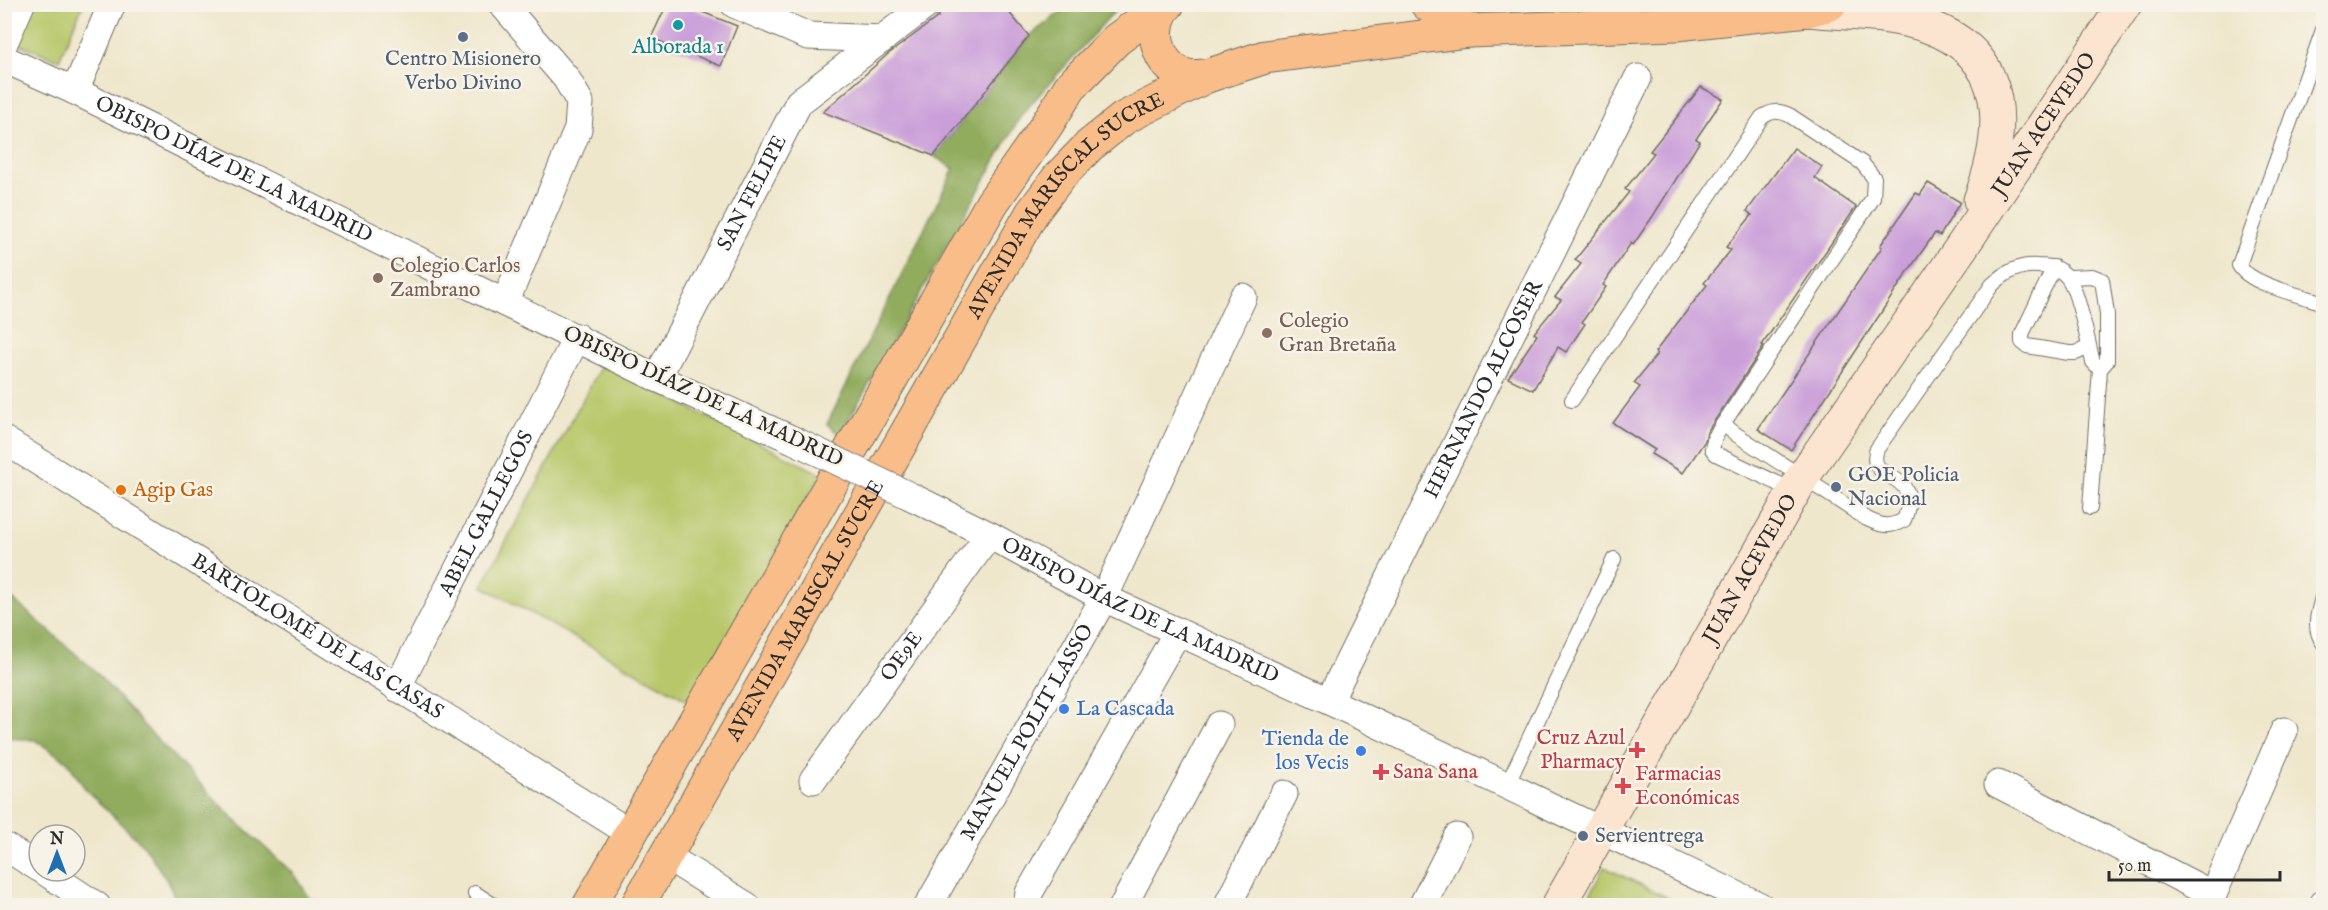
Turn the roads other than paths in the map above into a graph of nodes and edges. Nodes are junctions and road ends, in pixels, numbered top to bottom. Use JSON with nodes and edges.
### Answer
{"nodes":[{"id":1,"x":21,"y":4,"type":"edge"},
{"id":2,"x":112,"y":4,"type":"edge"},
{"id":3,"x":502,"y":4,"type":"edge"},
{"id":4,"x":734,"y":4,"type":"edge"},
{"id":5,"x":928,"y":4,"type":"edge"},
{"id":6,"x":1166,"y":4,"type":"edge"},
{"id":7,"x":1427,"y":4,"type":"edge"},
{"id":8,"x":1684,"y":4,"type":"edge"},
{"id":9,"x":2125,"y":4,"type":"edge"},
{"id":10,"x":1819,"y":8,"type":"edge"},
{"id":11,"x":1626,"y":26,"type":"junction"},
{"id":12,"x":2324,"y":27,"type":"edge"},
{"id":13,"x":1468,"y":31,"type":"junction"},
{"id":14,"x":883,"y":39,"type":"junction"},
{"id":15,"x":4,"y":43,"type":"edge"},
{"id":16,"x":4,"y":59,"type":"edge"},
{"id":17,"x":1207,"y":76,"type":"junction"},
{"id":18,"x":1638,"y":78,"type":"dead end"},
{"id":19,"x":75,"y":91,"type":"junction"},
{"id":20,"x":1963,"y":245,"type":"junction"},
{"id":21,"x":2054,"y":267,"type":"junction"},
{"id":22,"x":2069,"y":277,"type":"junction"},
{"id":23,"x":1243,"y":297,"type":"dead end"},
{"id":24,"x":505,"y":303,"type":"junction"},
{"id":25,"x":2324,"y":303,"type":"edge"},
{"id":26,"x":577,"y":337,"type":"junction"},
{"id":27,"x":2089,"y":347,"type":"junction"},
{"id":28,"x":2100,"y":369,"type":"junction"},
{"id":29,"x":657,"y":378,"type":"junction"},
{"id":30,"x":1572,"y":400,"type":"dead end"},
{"id":31,"x":1723,"y":424,"type":"junction"},
{"id":32,"x":4,"y":440,"type":"edge"},
{"id":33,"x":1798,"y":485,"type":"junction"},
{"id":34,"x":2090,"y":508,"type":"dead end"},
{"id":35,"x":989,"y":535,"type":"junction"},
{"id":36,"x":1614,"y":559,"type":"dead end"},
{"id":37,"x":2324,"y":591,"type":"edge"},
{"id":38,"x":1104,"y":598,"type":"junction"},
{"id":39,"x":1178,"y":630,"type":"junction"},
{"id":40,"x":2324,"y":644,"type":"edge"},
{"id":41,"x":396,"y":688,"type":"junction"},
{"id":42,"x":1329,"y":700,"type":"junction"},
{"id":43,"x":1219,"y":725,"type":"dead end"},
{"id":44,"x":2284,"y":731,"type":"dead end"},
{"id":45,"x":813,"y":780,"type":"dead end"},
{"id":46,"x":1998,"y":784,"type":"dead end"},
{"id":47,"x":1507,"y":785,"type":"junction"},
{"id":48,"x":1284,"y":794,"type":"dead end"},
{"id":49,"x":1600,"y":829,"type":"junction"},
{"id":50,"x":630,"y":833,"type":"junction"},
{"id":51,"x":1457,"y":837,"type":"dead end"},
{"id":52,"x":4,"y":846,"type":"edge"},
{"id":53,"x":666,"y":856,"type":"junction"},
{"id":54,"x":27,"y":860,"type":"edge"},
{"id":55,"x":62,"y":883,"type":"edge"},
{"id":56,"x":475,"y":893,"type":"dead end"},
{"id":57,"x":2210,"y":900,"type":"edge"},
{"id":58,"x":97,"y":906,"type":"edge"},
{"id":59,"x":495,"y":906,"type":"edge"},
{"id":60,"x":589,"y":906,"type":"edge"},
{"id":61,"x":637,"y":906,"type":"edge"},
{"id":62,"x":747,"y":906,"type":"edge"},
{"id":63,"x":928,"y":906,"type":"edge"},
{"id":64,"x":1027,"y":906,"type":"edge"},
{"id":65,"x":1123,"y":906,"type":"edge"},
{"id":66,"x":1227,"y":906,"type":"edge"},
{"id":67,"x":1422,"y":906,"type":"edge"},
{"id":68,"x":1558,"y":906,"type":"edge"},
{"id":69,"x":1760,"y":906,"type":"edge"}],
"edges":[{"from":1,"to":15,"type":"street"},
{"from":2,"to":19,"type":"street"},
{"from":3,"to":24,"type":"street"},
{"from":4,"to":14,"type":"street"},
{"from":5,"to":14,"type":"street","name":"SAN FELIPE"},
{"from":6,"to":17,"type":"main road"},
{"from":6,"to":50,"type":"main road","name":"AVENIDA MARISCAL SUCRE"},
{"from":7,"to":13,"type":"main road"},
{"from":8,"to":11,"type":"main road"},
{"from":9,"to":20,"type":"street","name":"JUAN ACEVEDO"},
{"from":10,"to":11,"type":"main road","name":"AVENIDA MARISCAL SUCRE"},
{"from":10,"to":20,"type":"street","name":"JUAN ACEVEDO"},
{"from":11,"to":13,"type":"main road","name":"AVENIDA MARISCAL SUCRE"},
{"from":12,"to":25,"type":"lane"},
{"from":13,"to":17,"type":"main road","name":"AVENIDA MARISCAL SUCRE"},
{"from":14,"to":29,"type":"street","name":"SAN FELIPE"},
{"from":16,"to":19,"type":"street","name":"OBISPO DÍAZ DE LA MADRID"},
{"from":17,"to":53,"type":"main road","name":"AVENIDA MARISCAL SUCRE"},
{"from":18,"to":42,"type":"street","name":"HERNANDO ALCOSER"},
{"from":19,"to":24,"type":"street","name":"OBISPO DÍAZ DE LA MADRID"},
{"from":20,"to":33,"type":"street","name":"JUAN ACEVEDO"},
{"from":21,"to":22,"type":"lane"},
{"from":21,"to":27,"type":"lane"},
{"from":21,"to":33,"type":"lane"},
{"from":22,"to":27,"type":"lane"},
{"from":22,"to":28,"type":"lane"},
{"from":23,"to":38,"type":"street","name":"MANUEL POLIT LASSO"},
{"from":24,"to":26,"type":"street","name":"OBISPO DÍAZ DE LA MADRID"},
{"from":26,"to":29,"type":"street","name":"OBISPO DÍAZ DE LA MADRID"},
{"from":26,"to":41,"type":"street","name":"ABEL GALLEGOS"},
{"from":27,"to":28,"type":"lane"},
{"from":28,"to":34,"type":"lane"},
{"from":29,"to":35,"type":"street","name":"OBISPO DÍAZ DE LA MADRID","bridge":true},
{"from":30,"to":31,"type":"lane"},
{"from":31,"to":33,"type":"lane"},
{"from":31,"to":33,"type":"lane"},
{"from":32,"to":41,"type":"street","name":"BARTOLOMÉ DE LAS CASAS"},
{"from":33,"to":49,"type":"street","name":"JUAN ACEVEDO"},
{"from":35,"to":38,"type":"street","name":"OBISPO DÍAZ DE LA MADRID"},
{"from":35,"to":45,"type":"street","name":"OE9E"},
{"from":36,"to":47,"type":"lane"},
{"from":37,"to":40,"type":"lane"},
{"from":38,"to":39,"type":"street","name":"OBISPO DÍAZ DE LA MADRID"},
{"from":38,"to":63,"type":"street","name":"MANUEL POLIT LASSO"},
{"from":39,"to":42,"type":"street","name":"OBISPO DÍAZ DE LA MADRID"},
{"from":39,"to":64,"type":"street"},
{"from":41,"to":50,"type":"street","name":"BARTOLOMÉ DE LAS CASAS"},
{"from":42,"to":47,"type":"street","name":"OBISPO DÍAZ DE LA MADRID"},
{"from":43,"to":65,"type":"street"},
{"from":44,"to":57,"type":"street"},
{"from":46,"to":57,"type":"street"},
{"from":47,"to":49,"type":"street","name":"OBISPO DÍAZ DE LA MADRID"},
{"from":48,"to":66,"type":"street"},
{"from":49,"to":68,"type":"street","name":"JUAN ACEVEDO"},
{"from":49,"to":69,"type":"street","name":"OBISPO DÍAZ DE LA MADRID"},
{"from":50,"to":60,"type":"main road","name":"AVENIDA MARISCAL SUCRE"},
{"from":51,"to":67,"type":"street"},
{"from":52,"to":54,"type":"street"},
{"from":53,"to":61,"type":"main road","name":"AVENIDA MARISCAL SUCRE"},
{"from":53,"to":62,"type":"street"},
{"from":55,"to":58,"type":"street"},
{"from":56,"to":59,"type":"lane"}]}
